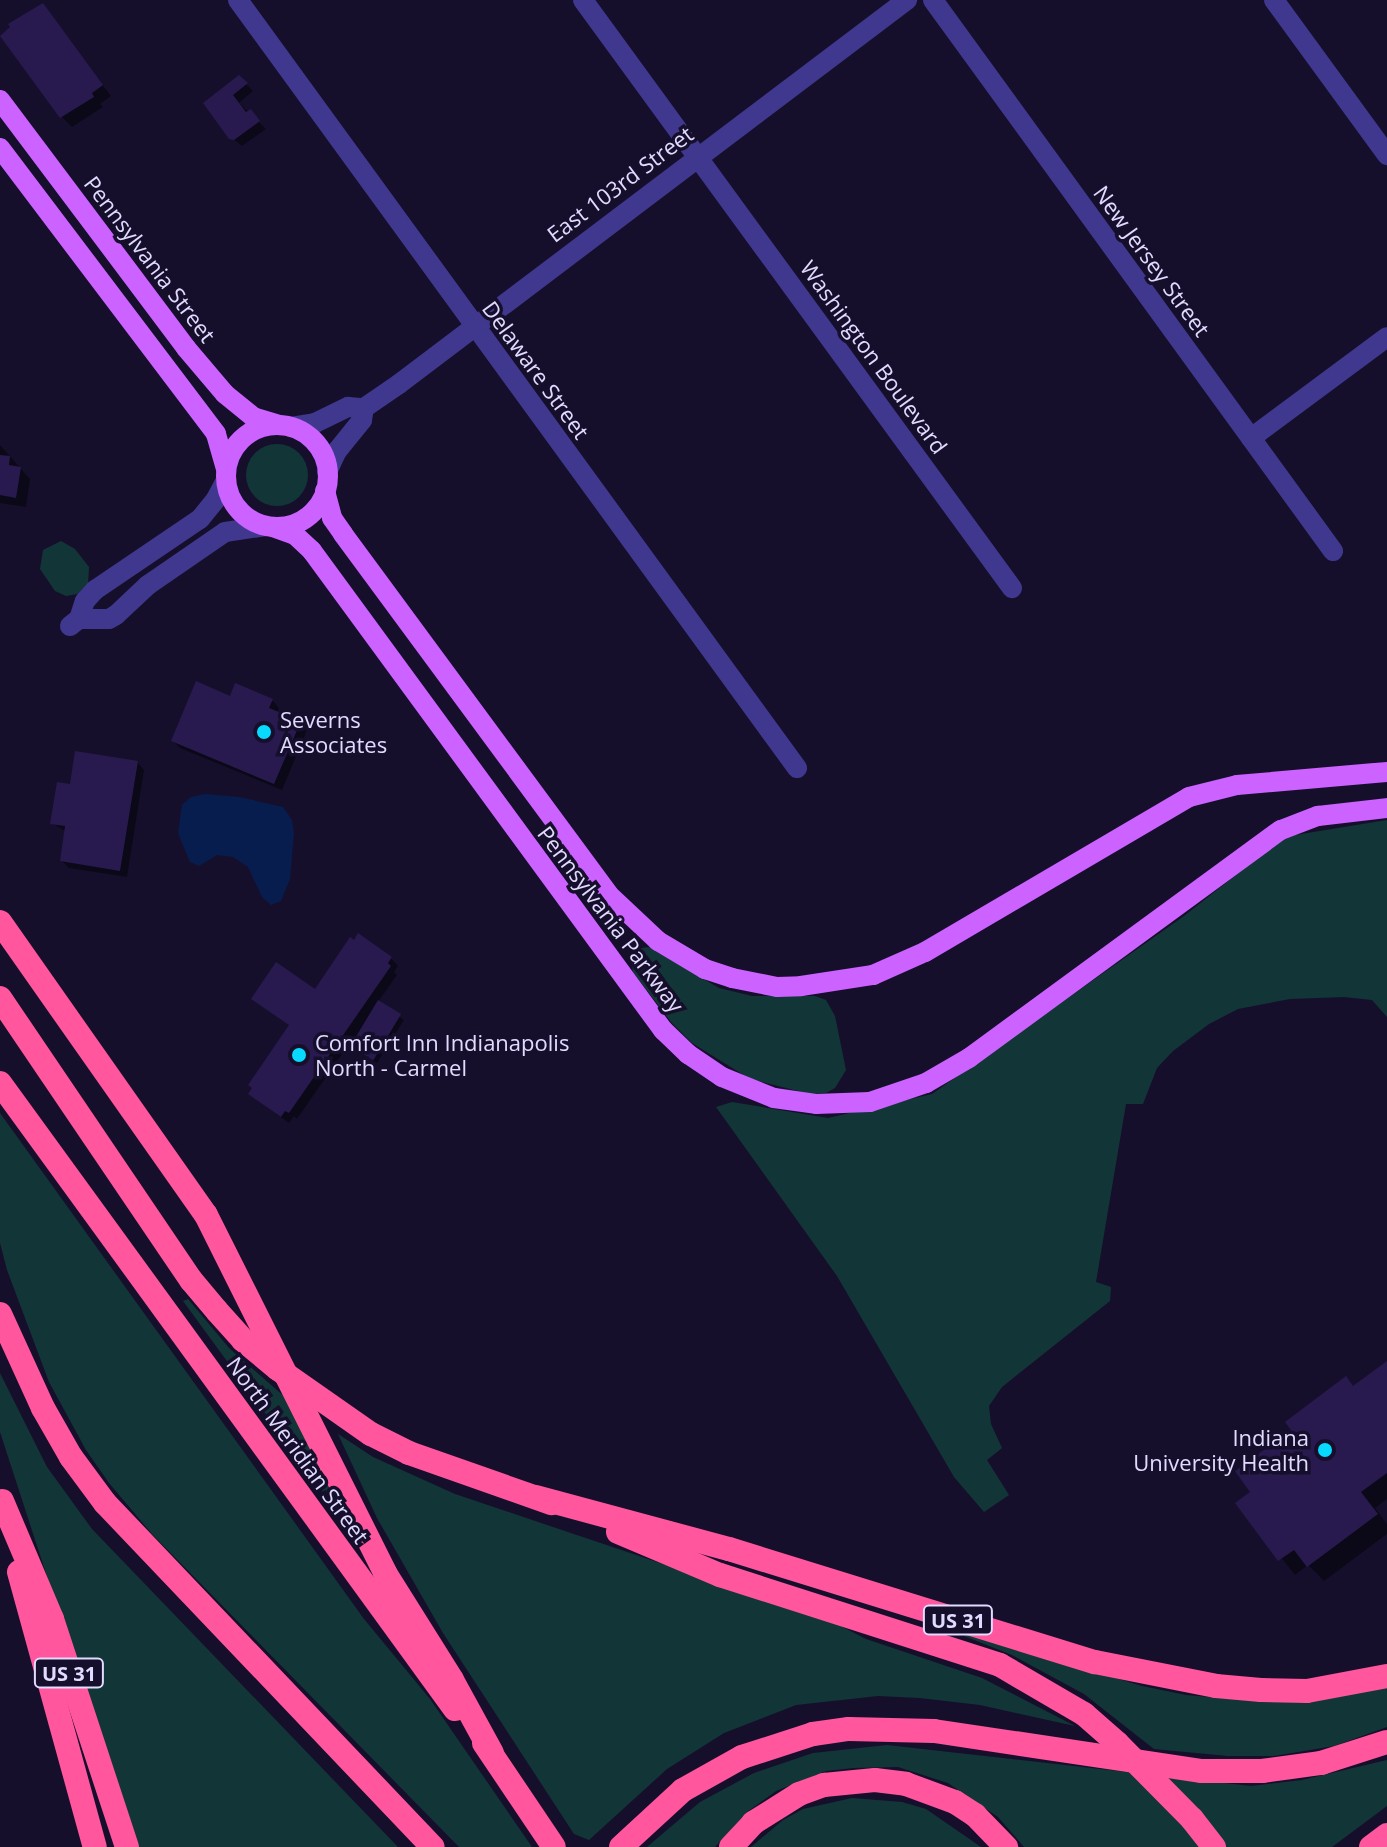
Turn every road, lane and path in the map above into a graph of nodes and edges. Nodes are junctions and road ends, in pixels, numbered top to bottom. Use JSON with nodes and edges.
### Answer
{"nodes":[{"id":1,"x":238,"y":0,"type":"edge"},
{"id":2,"x":583,"y":0,"type":"edge"},
{"id":3,"x":907,"y":0,"type":"edge"},
{"id":4,"x":933,"y":0,"type":"edge"},
{"id":5,"x":1274,"y":0,"type":"edge"},
{"id":6,"x":0,"y":100,"type":"edge"},
{"id":7,"x":0,"y":148,"type":"edge"},
{"id":8,"x":696,"y":155,"type":"junction"},
{"id":9,"x":1387,"y":155,"type":"edge"},
{"id":10,"x":474,"y":327,"type":"junction"},
{"id":11,"x":1387,"y":337,"type":"edge"},
{"id":12,"x":364,"y":408,"type":"junction"},
{"id":13,"x":285,"y":426,"type":"junction"},
{"id":14,"x":1251,"y":438,"type":"junction"},
{"id":15,"x":226,"y":474,"type":"junction"},
{"id":16,"x":326,"y":482,"type":"junction"},
{"id":17,"x":269,"y":527,"type":"junction"},
{"id":18,"x":1333,"y":551,"type":"dead end"},
{"id":19,"x":1012,"y":588,"type":"dead end"},
{"id":20,"x":797,"y":768,"type":"dead end"},
{"id":21,"x":1387,"y":772,"type":"edge"},
{"id":22,"x":1387,"y":808,"type":"edge"},
{"id":23,"x":0,"y":922,"type":"edge"},
{"id":24,"x":0,"y":998,"type":"edge"},
{"id":25,"x":0,"y":1083,"type":"edge"},
{"id":26,"x":0,"y":1314,"type":"edge"},
{"id":27,"x":536,"y":1497,"type":"junction"},
{"id":28,"x":1,"y":1499,"type":"edge"},
{"id":29,"x":1387,"y":1676,"type":"edge"},
{"id":30,"x":1387,"y":1742,"type":"edge"},
{"id":31,"x":492,"y":1753,"type":"junction"},
{"id":32,"x":1387,"y":1835,"type":"edge"},
{"id":33,"x":95,"y":1847,"type":"edge"},
{"id":34,"x":127,"y":1847,"type":"edge"},
{"id":35,"x":433,"y":1847,"type":"edge"},
{"id":36,"x":554,"y":1847,"type":"edge"},
{"id":37,"x":621,"y":1847,"type":"edge"},
{"id":38,"x":731,"y":1847,"type":"edge"},
{"id":39,"x":1006,"y":1847,"type":"edge"},
{"id":40,"x":1214,"y":1847,"type":"edge"},
{"id":41,"x":1371,"y":1847,"type":"edge"}],
"edges":[{"from":1,"to":10,"type":"street","name":"Delaware Street"},
{"from":2,"to":8,"type":"street","name":"Washington Boulevard"},
{"from":3,"to":8,"type":"street","name":"East 103rd Street"},
{"from":4,"to":14,"type":"street","name":"New Jersey Street"},
{"from":5,"to":9,"type":"street"},
{"from":6,"to":13,"type":"main road","name":"Pennsylvania Street"},
{"from":7,"to":15,"type":"main road"},
{"from":8,"to":10,"type":"street","name":"East 103rd Street"},
{"from":8,"to":19,"type":"street","name":"Washington Boulevard"},
{"from":10,"to":12,"type":"street","name":"East 103rd Street"},
{"from":10,"to":20,"type":"street","name":"Delaware Street"},
{"from":11,"to":14,"type":"street"},
{"from":12,"to":13,"type":"street","name":"East 103rd Street"},
{"from":12,"to":16,"type":"street","name":"East 103rd Street"},
{"from":13,"to":15,"type":"main road"},
{"from":13,"to":16,"type":"main road"},
{"from":14,"to":18,"type":"street","name":"New Jersey Street"},
{"from":15,"to":17,"type":"main road"},
{"from":15,"to":17,"type":"street"},
{"from":16,"to":17,"type":"main road"},
{"from":16,"to":21,"type":"main road","name":"Pennsylvania Parkway"},
{"from":17,"to":22,"type":"main road","name":"Pennsylvania Parkway"},
{"from":23,"to":31,"type":"highway"},
{"from":24,"to":27,"type":"highway","number":"US 31","bridge":true},
{"from":25,"to":31,"type":"highway","name":"North Meridian Street"},
{"from":26,"to":35,"type":"highway"},
{"from":27,"to":29,"type":"highway","number":"US 31"},
{"from":27,"to":40,"type":"highway","bridge":true},
{"from":28,"to":33,"type":"highway"},
{"from":28,"to":34,"type":"highway","number":"US 31"},
{"from":30,"to":37,"type":"highway"},
{"from":31,"to":36,"type":"highway","name":"North Meridian Street"},
{"from":32,"to":41,"type":"highway"},
{"from":38,"to":39,"type":"highway"}]}
